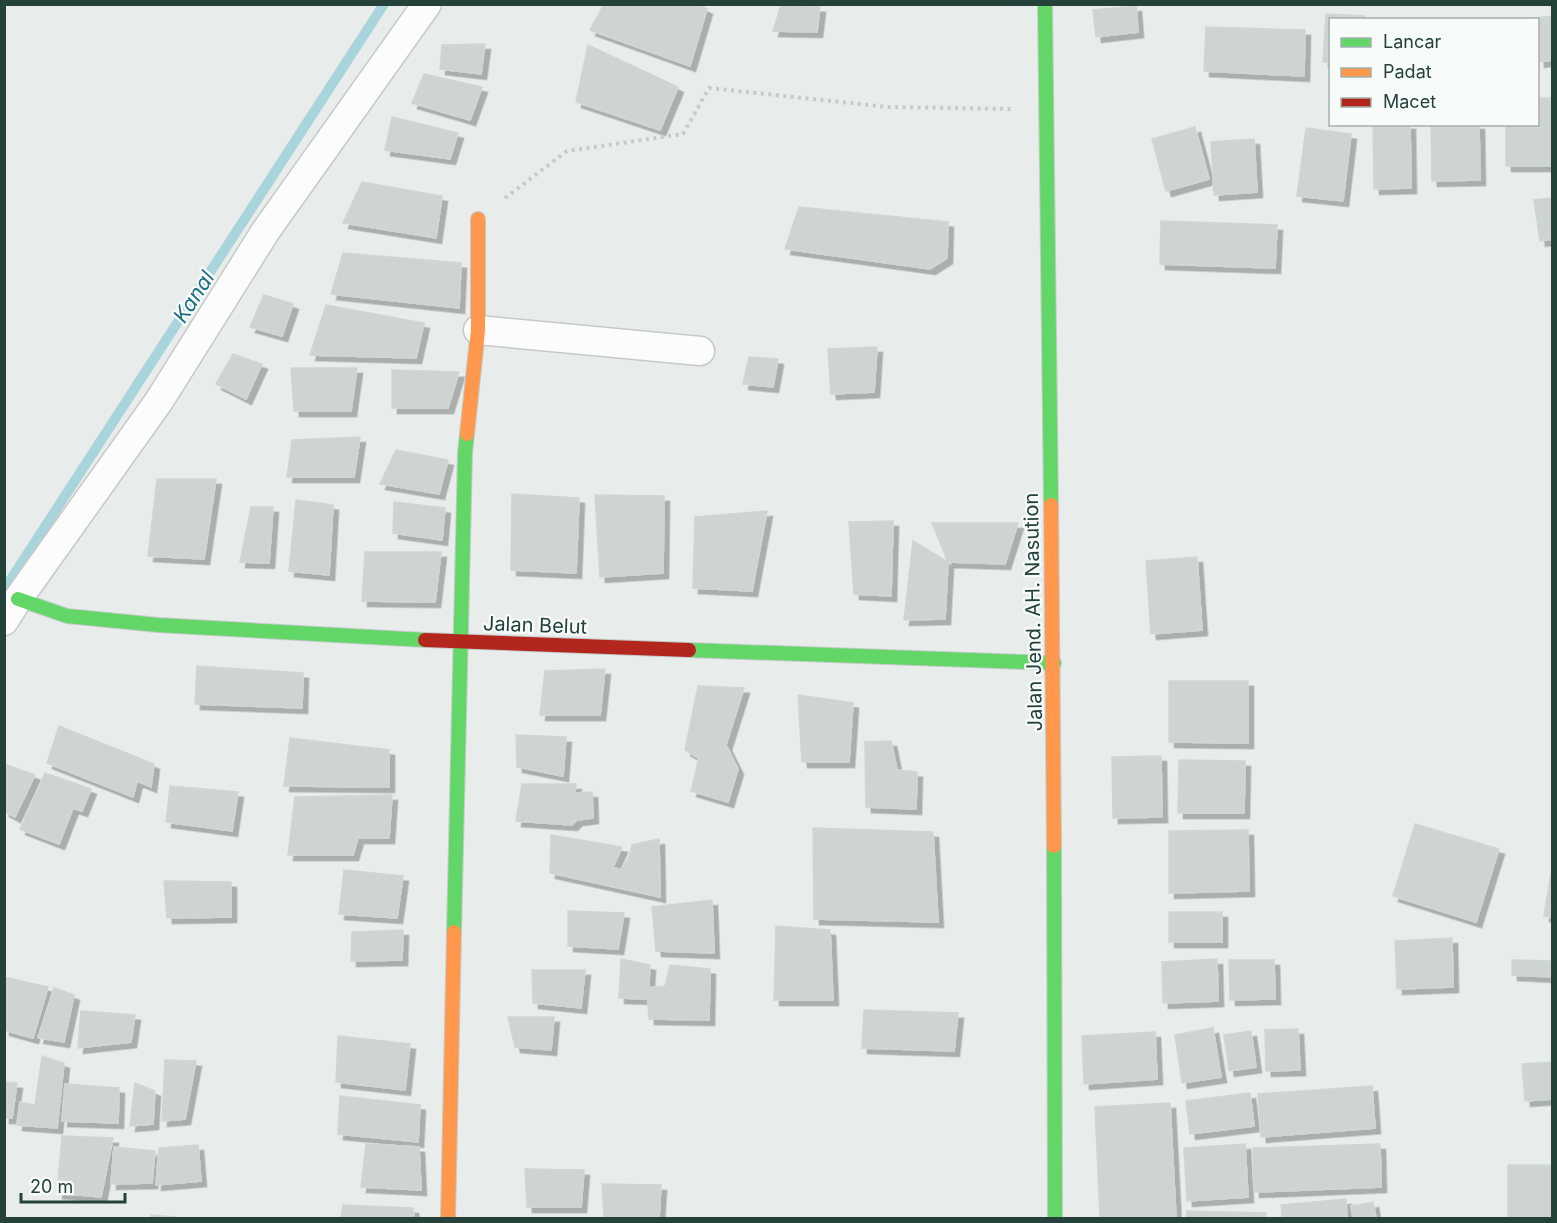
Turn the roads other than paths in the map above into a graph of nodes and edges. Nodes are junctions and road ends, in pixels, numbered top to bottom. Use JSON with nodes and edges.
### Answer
{"nodes":[{"id":1,"x":427,"y":4,"type":"edge"},
{"id":2,"x":1045,"y":4,"type":"edge"},
{"id":3,"x":478,"y":219,"type":"road end"},
{"id":4,"x":478,"y":330,"type":"junction"},
{"id":5,"x":700,"y":351,"type":"dead end"},
{"id":6,"x":11,"y":610,"type":"edge"},
{"id":7,"x":460,"y":642,"type":"junction"},
{"id":8,"x":1054,"y":663,"type":"junction"},
{"id":9,"x":448,"y":1218,"type":"edge"},
{"id":10,"x":1055,"y":1218,"type":"edge"}],
"edges":[{"from":1,"to":6,"type":"street"},
{"from":2,"to":8,"type":"main road","name":"Jalan Jend. AH. Nasution"},
{"from":3,"to":4,"type":"main road"},
{"from":4,"to":5,"type":"street"},
{"from":4,"to":7,"type":"main road"},
{"from":6,"to":7,"type":"main road","name":"Jalan Belut"},
{"from":7,"to":8,"type":"main road","name":"Jalan Belut"},
{"from":7,"to":9,"type":"main road"},
{"from":8,"to":10,"type":"main road","name":"Jalan Jend. AH. Nasution"}]}
